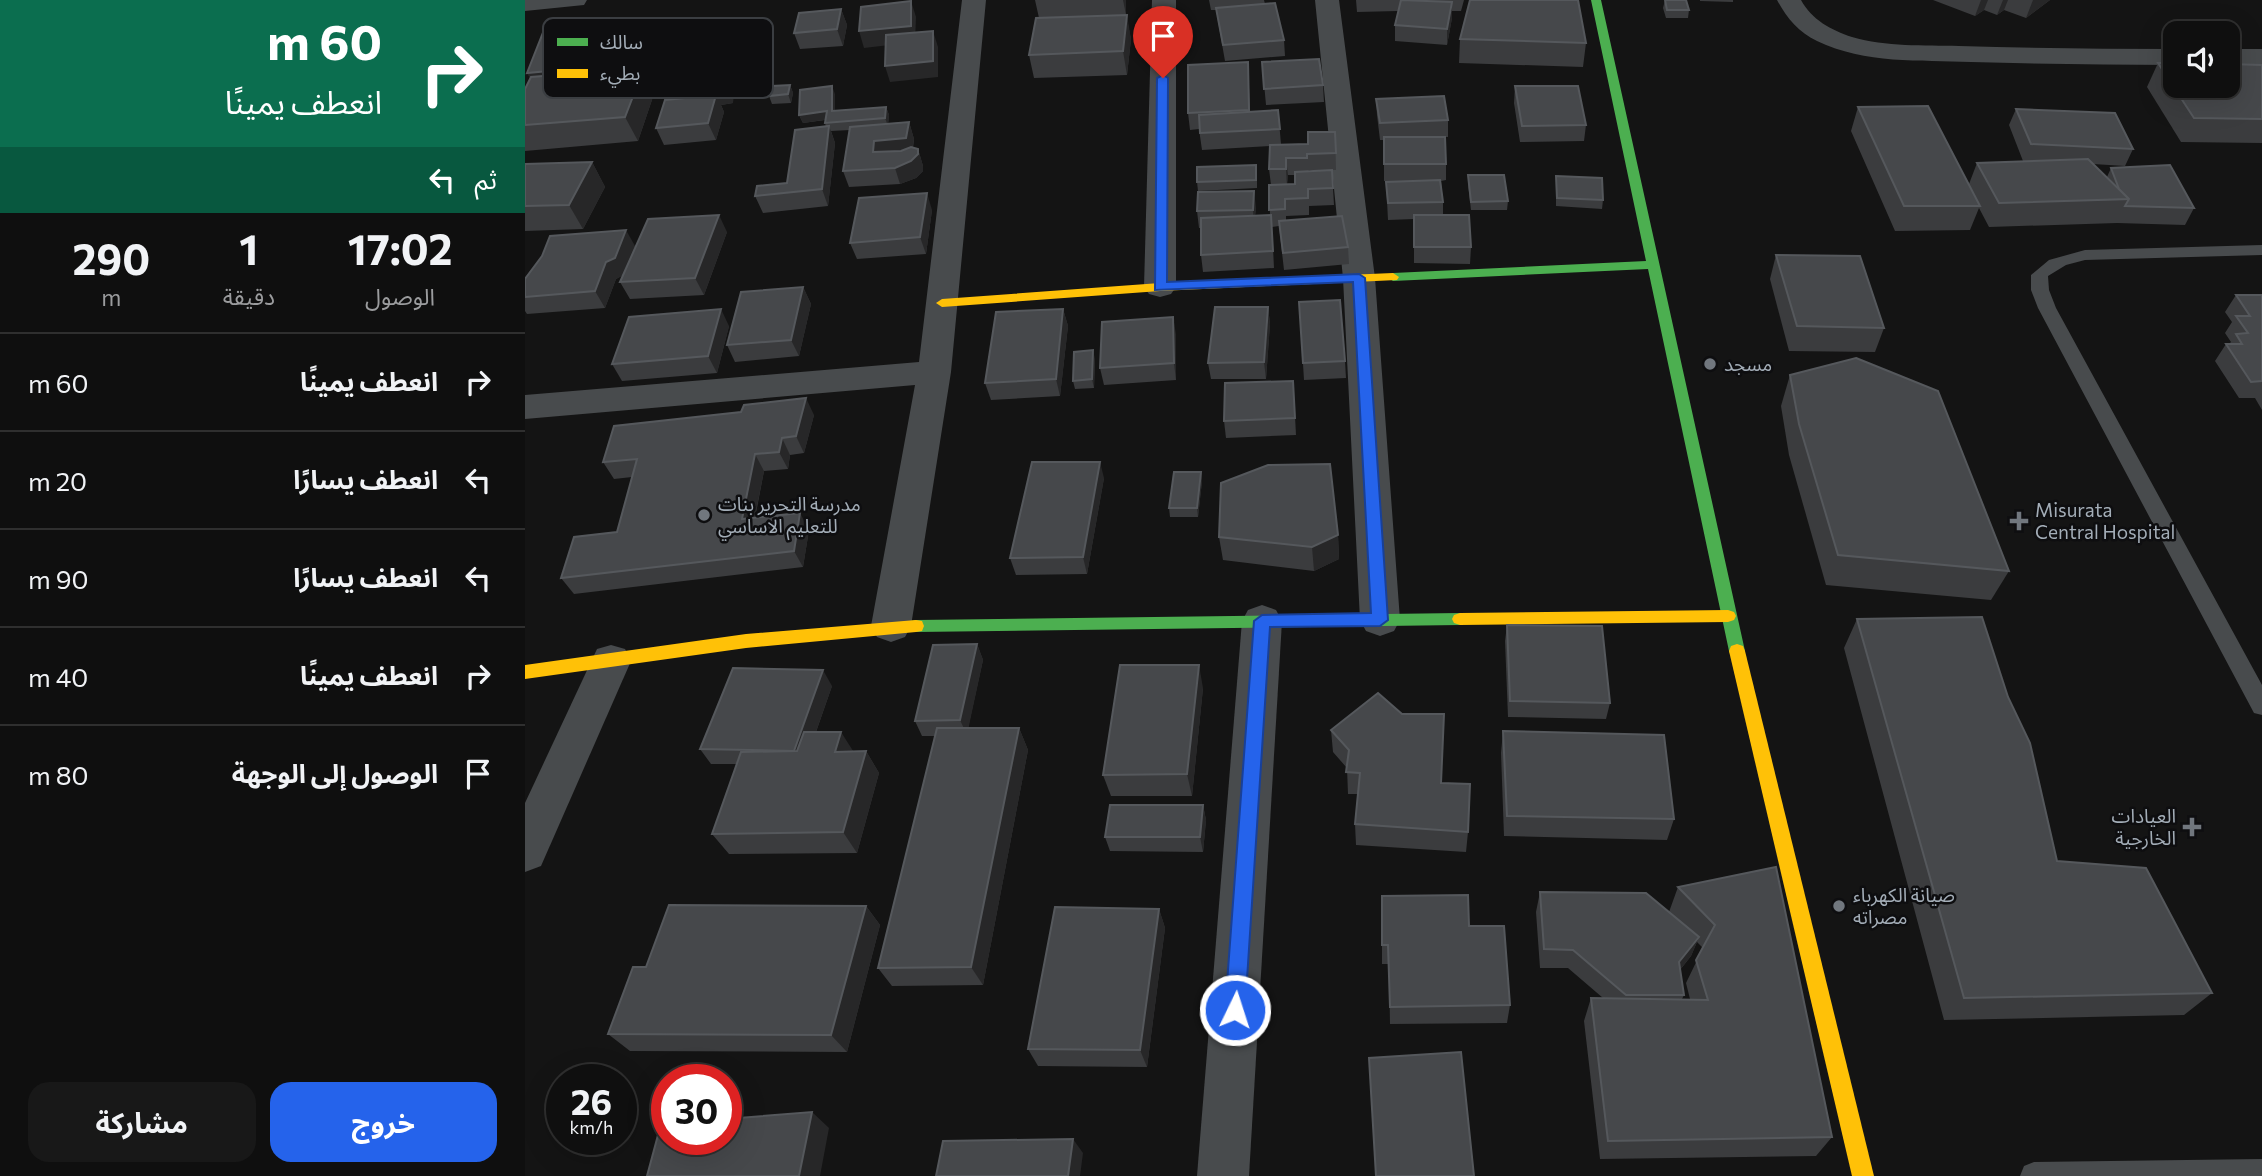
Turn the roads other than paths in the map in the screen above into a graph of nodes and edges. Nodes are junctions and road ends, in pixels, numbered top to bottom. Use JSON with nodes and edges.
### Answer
{"nodes":[{"id":1,"x":575,"y":0,"type":"edge"},
{"id":2,"x":974,"y":0,"type":"edge"},
{"id":3,"x":1164,"y":0,"type":"edge"},
{"id":4,"x":1327,"y":0,"type":"edge"},
{"id":5,"x":1596,"y":0,"type":"edge"},
{"id":6,"x":1789,"y":0,"type":"edge"},
{"id":7,"x":525,"y":4,"type":"edge"},
{"id":8,"x":2163,"y":57,"type":"edge"},
{"id":9,"x":2240,"y":57,"type":"edge"},
{"id":10,"x":2262,"y":57,"type":"edge"},
{"id":11,"x":2262,"y":250,"type":"edge"},
{"id":12,"x":1654,"y":265,"type":"junction"},
{"id":13,"x":1359,"y":278,"type":"junction"},
{"id":14,"x":1160,"y":287,"type":"junction"},
{"id":15,"x":942,"y":303,"type":"junction"},
{"id":16,"x":934,"y":372,"type":"junction"},
{"id":17,"x":525,"y":407,"type":"edge"},
{"id":18,"x":1728,"y":616,"type":"junction"},
{"id":19,"x":1380,"y":620,"type":"junction"},
{"id":20,"x":1262,"y":621,"type":"junction"},
{"id":21,"x":891,"y":626,"type":"junction"},
{"id":22,"x":611,"y":661,"type":"junction"},
{"id":23,"x":525,"y":672,"type":"edge"},
{"id":24,"x":2262,"y":706,"type":"edge"},
{"id":25,"x":525,"y":852,"type":"edge"},
{"id":26,"x":2262,"y":1173,"type":"edge"},
{"id":27,"x":1223,"y":1176,"type":"edge"},
{"id":28,"x":1863,"y":1176,"type":"edge"},
{"id":29,"x":2034,"y":1176,"type":"edge"}],
"edges":[{"from":1,"to":7,"type":"street"},
{"from":2,"to":15,"type":"street"},
{"from":3,"to":14,"type":"street"},
{"from":4,"to":13,"type":"street"},
{"from":5,"to":12,"type":"street"},
{"from":6,"to":8,"type":"street"},
{"from":9,"to":10,"type":"street"},
{"from":11,"to":24,"type":"lane"},
{"from":12,"to":13,"type":"street"},
{"from":12,"to":18,"type":"street"},
{"from":13,"to":14,"type":"street"},
{"from":13,"to":19,"type":"street"},
{"from":14,"to":15,"type":"street"},
{"from":15,"to":16,"type":"street"},
{"from":16,"to":17,"type":"street"},
{"from":16,"to":21,"type":"street"},
{"from":18,"to":19,"type":"street"},
{"from":18,"to":28,"type":"street"},
{"from":19,"to":20,"type":"street"},
{"from":20,"to":21,"type":"street"},
{"from":20,"to":27,"type":"street"},
{"from":21,"to":22,"type":"street"},
{"from":22,"to":23,"type":"street"},
{"from":22,"to":25,"type":"street"},
{"from":26,"to":29,"type":"lane"}]}
